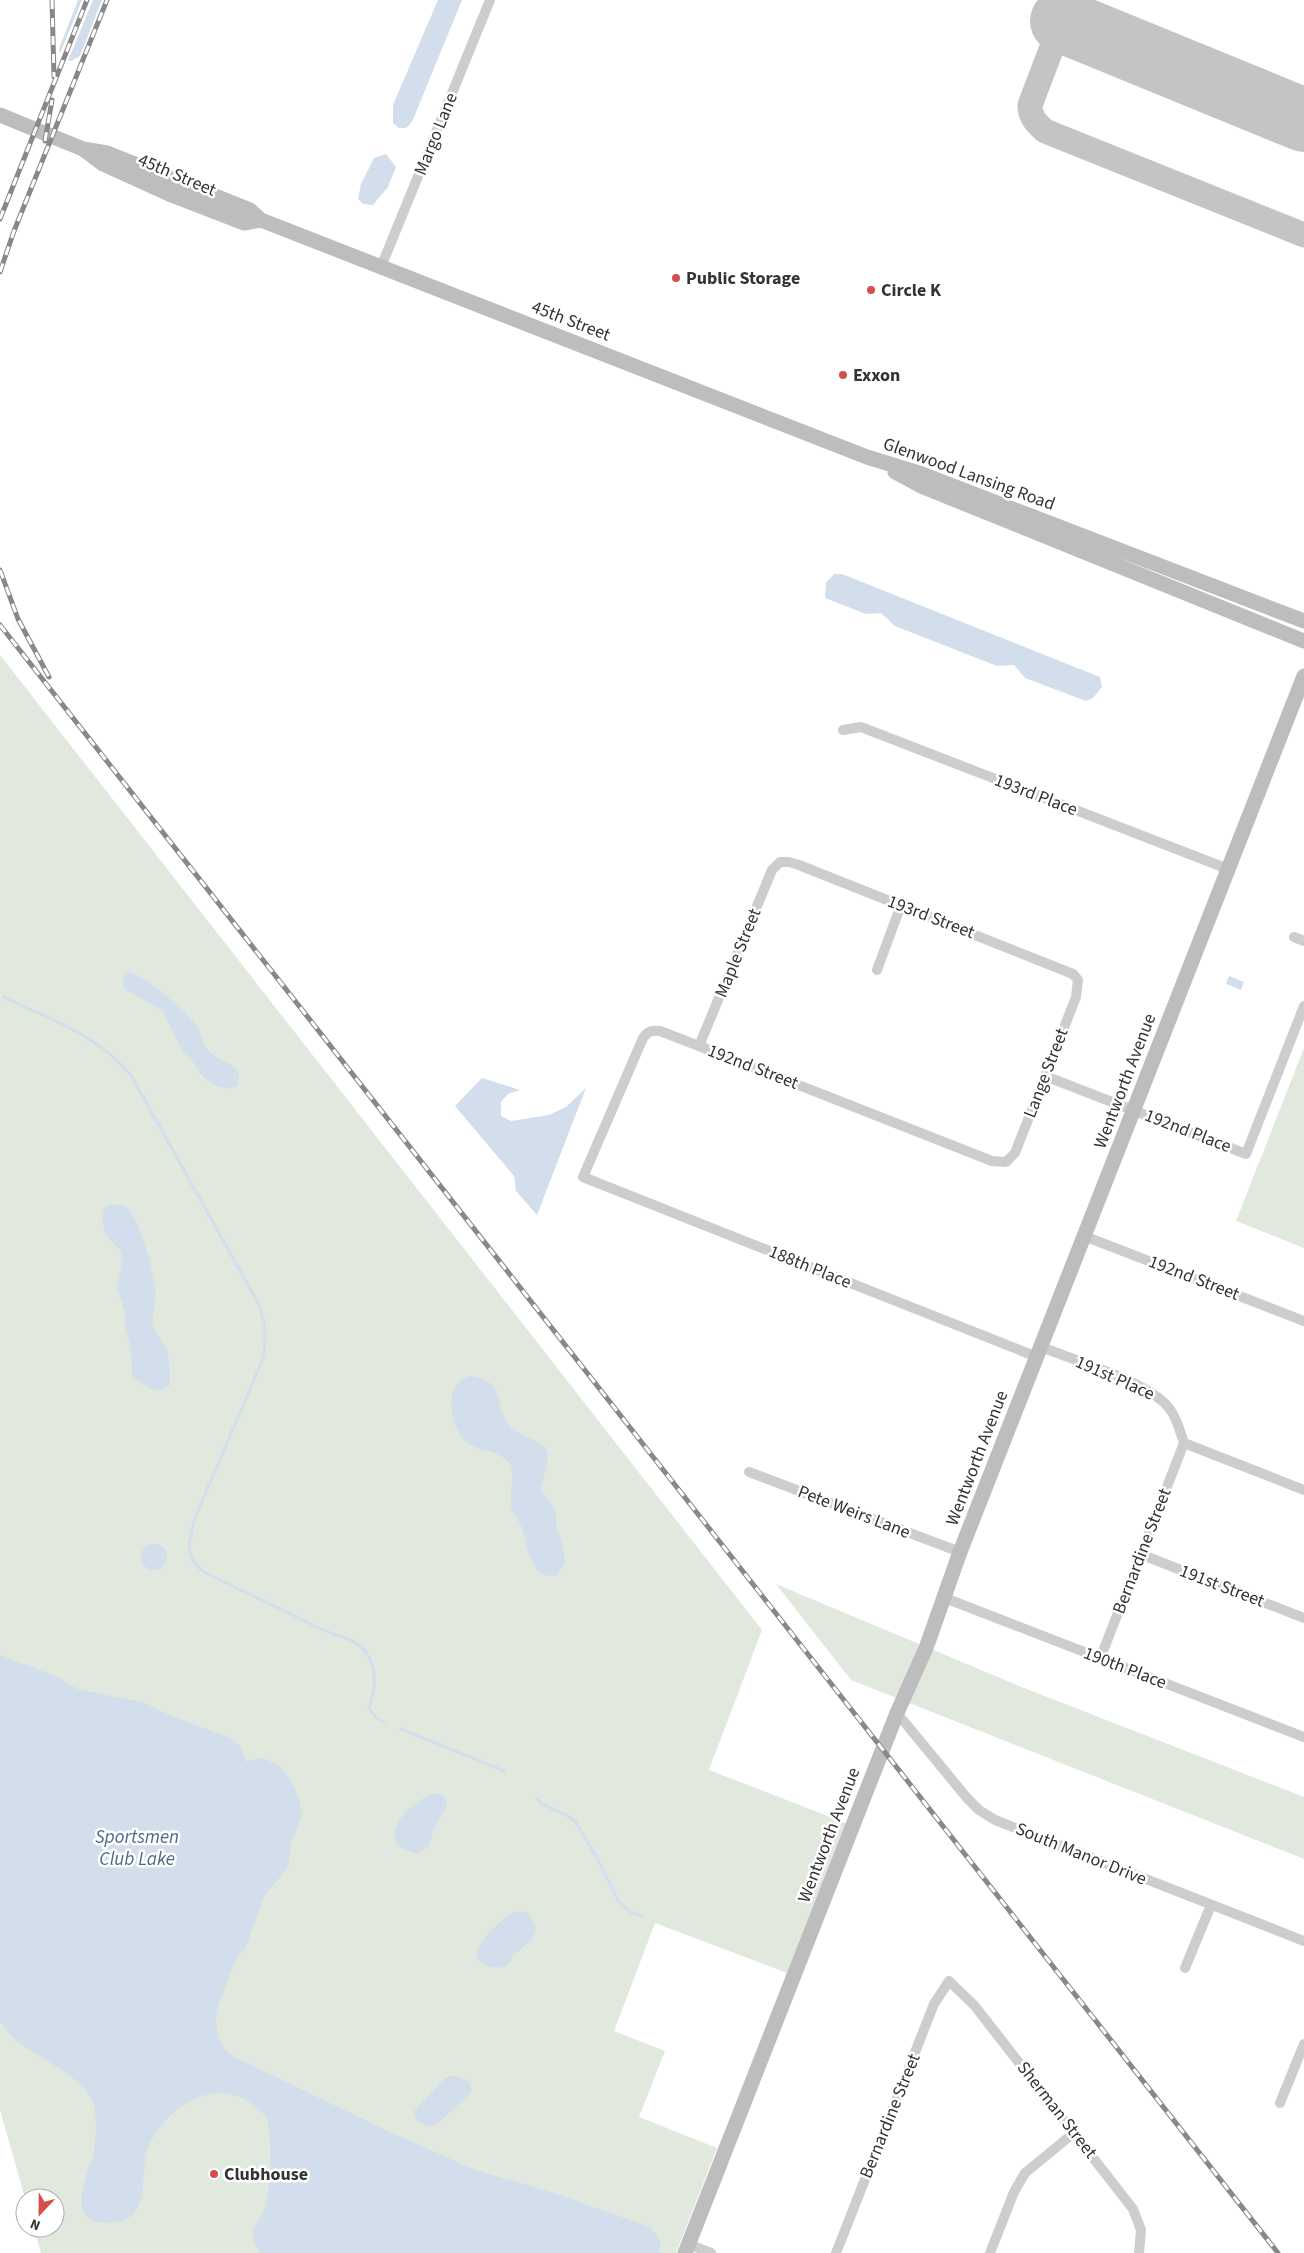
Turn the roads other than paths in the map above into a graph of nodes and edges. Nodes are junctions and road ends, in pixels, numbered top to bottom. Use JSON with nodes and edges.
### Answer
{"nodes":[{"id":1,"x":490,"y":0,"type":"edge"},
{"id":2,"x":0,"y":115,"type":"edge"},
{"id":3,"x":381,"y":267,"type":"junction"},
{"id":4,"x":867,"y":457,"type":"junction"},
{"id":5,"x":1304,"y":621,"type":"edge"},
{"id":6,"x":1304,"y":641,"type":"edge"},
{"id":7,"x":1304,"y":676,"type":"edge"},
{"id":8,"x":843,"y":730,"type":"dead end"},
{"id":9,"x":780,"y":862,"type":"joint"},
{"id":10,"x":1228,"y":869,"type":"junction"},
{"id":11,"x":902,"y":905,"type":"junction"},
{"id":12,"x":876,"y":970,"type":"dead end"},
{"id":13,"x":1078,"y":980,"type":"joint"},
{"id":14,"x":1304,"y":1006,"type":"edge"},
{"id":15,"x":700,"y":1046,"type":"junction"},
{"id":16,"x":1045,"y":1076,"type":"junction"},
{"id":17,"x":1134,"y":1110,"type":"junction"},
{"id":18,"x":1006,"y":1162,"type":"joint"},
{"id":19,"x":583,"y":1177,"type":"joint"},
{"id":20,"x":1084,"y":1236,"type":"junction"},
{"id":21,"x":1304,"y":1321,"type":"edge"},
{"id":22,"x":1039,"y":1352,"type":"junction"},
{"id":23,"x":1184,"y":1443,"type":"junction"},
{"id":24,"x":749,"y":1472,"type":"dead end"},
{"id":25,"x":1304,"y":1490,"type":"edge"},
{"id":26,"x":960,"y":1552,"type":"junction"},
{"id":27,"x":1140,"y":1554,"type":"junction"},
{"id":28,"x":945,"y":1598,"type":"junction"},
{"id":29,"x":1304,"y":1618,"type":"edge"},
{"id":30,"x":1100,"y":1658,"type":"junction"},
{"id":31,"x":897,"y":1712,"type":"junction"},
{"id":32,"x":1304,"y":1737,"type":"edge"},
{"id":33,"x":1211,"y":1905,"type":"junction"},
{"id":34,"x":1304,"y":1941,"type":"edge"},
{"id":35,"x":1185,"y":1968,"type":"dead end"},
{"id":36,"x":949,"y":1981,"type":"joint"},
{"id":37,"x":1304,"y":2044,"type":"edge"},
{"id":38,"x":1280,"y":2103,"type":"dead end"},
{"id":39,"x":1074,"y":2132,"type":"junction"},
{"id":40,"x":686,"y":2248,"type":"edge"},
{"id":41,"x":711,"y":2253,"type":"edge"},
{"id":42,"x":836,"y":2253,"type":"edge"},
{"id":43,"x":990,"y":2253,"type":"edge"},
{"id":44,"x":1139,"y":2253,"type":"edge"}],
"edges":[{"from":1,"to":3,"type":"street","name":"Margo Lane"},
{"from":2,"to":3,"type":"main road","name":"45th Street"},
{"from":3,"to":4,"type":"main road","name":"45th Street"},
{"from":4,"to":5,"type":"main road","name":"Glenwood Lansing Road"},
{"from":4,"to":6,"type":"main road","name":"Glenwood Lansing Road"},
{"from":7,"to":10,"type":"main road","name":"Wentworth Avenue"},
{"from":8,"to":10,"type":"street","name":"193rd Place"},
{"from":9,"to":11,"type":"street","name":"193rd Street"},
{"from":9,"to":15,"type":"street","name":"Maple Street"},
{"from":10,"to":17,"type":"main road","name":"Wentworth Avenue"},
{"from":11,"to":12,"type":"street"},
{"from":11,"to":13,"type":"street","name":"193rd Street"},
{"from":13,"to":16,"type":"street","name":"Lange Street"},
{"from":14,"to":17,"type":"street","name":"192nd Place"},
{"from":15,"to":18,"type":"street","name":"192nd Street"},
{"from":15,"to":19,"type":"street","name":"192nd Street"},
{"from":16,"to":17,"type":"street","name":"192nd Place"},
{"from":16,"to":18,"type":"street","name":"Lange Street"},
{"from":17,"to":20,"type":"main road","name":"Wentworth Avenue"},
{"from":19,"to":22,"type":"street","name":"188th Place"},
{"from":20,"to":21,"type":"street","name":"192nd Street"},
{"from":20,"to":22,"type":"main road","name":"Wentworth Avenue"},
{"from":22,"to":23,"type":"street","name":"191st Place"},
{"from":22,"to":26,"type":"main road","name":"Wentworth Avenue"},
{"from":23,"to":25,"type":"street"},
{"from":23,"to":27,"type":"street","name":"Bernardine Street"},
{"from":24,"to":26,"type":"street","name":"Pete Weirs Lane"},
{"from":26,"to":28,"type":"main road","name":"Wentworth Avenue"},
{"from":27,"to":29,"type":"street","name":"191st Street"},
{"from":27,"to":30,"type":"street","name":"Bernardine Street"},
{"from":28,"to":30,"type":"street","name":"190th Place"},
{"from":28,"to":31,"type":"main road","name":"Wentworth Avenue"},
{"from":30,"to":32,"type":"street","name":"190th Place"},
{"from":31,"to":33,"type":"street","name":"South Manor Drive"},
{"from":31,"to":40,"type":"main road","name":"Wentworth Avenue"},
{"from":33,"to":34,"type":"street","name":"South Manor Drive"},
{"from":33,"to":35,"type":"street"},
{"from":36,"to":39,"type":"street","name":"Sherman Street"},
{"from":36,"to":42,"type":"street","name":"Bernardine Street"},
{"from":37,"to":38,"type":"street"},
{"from":39,"to":43,"type":"street"},
{"from":39,"to":44,"type":"street","name":"Sherman Street"},
{"from":40,"to":41,"type":"street"}]}
